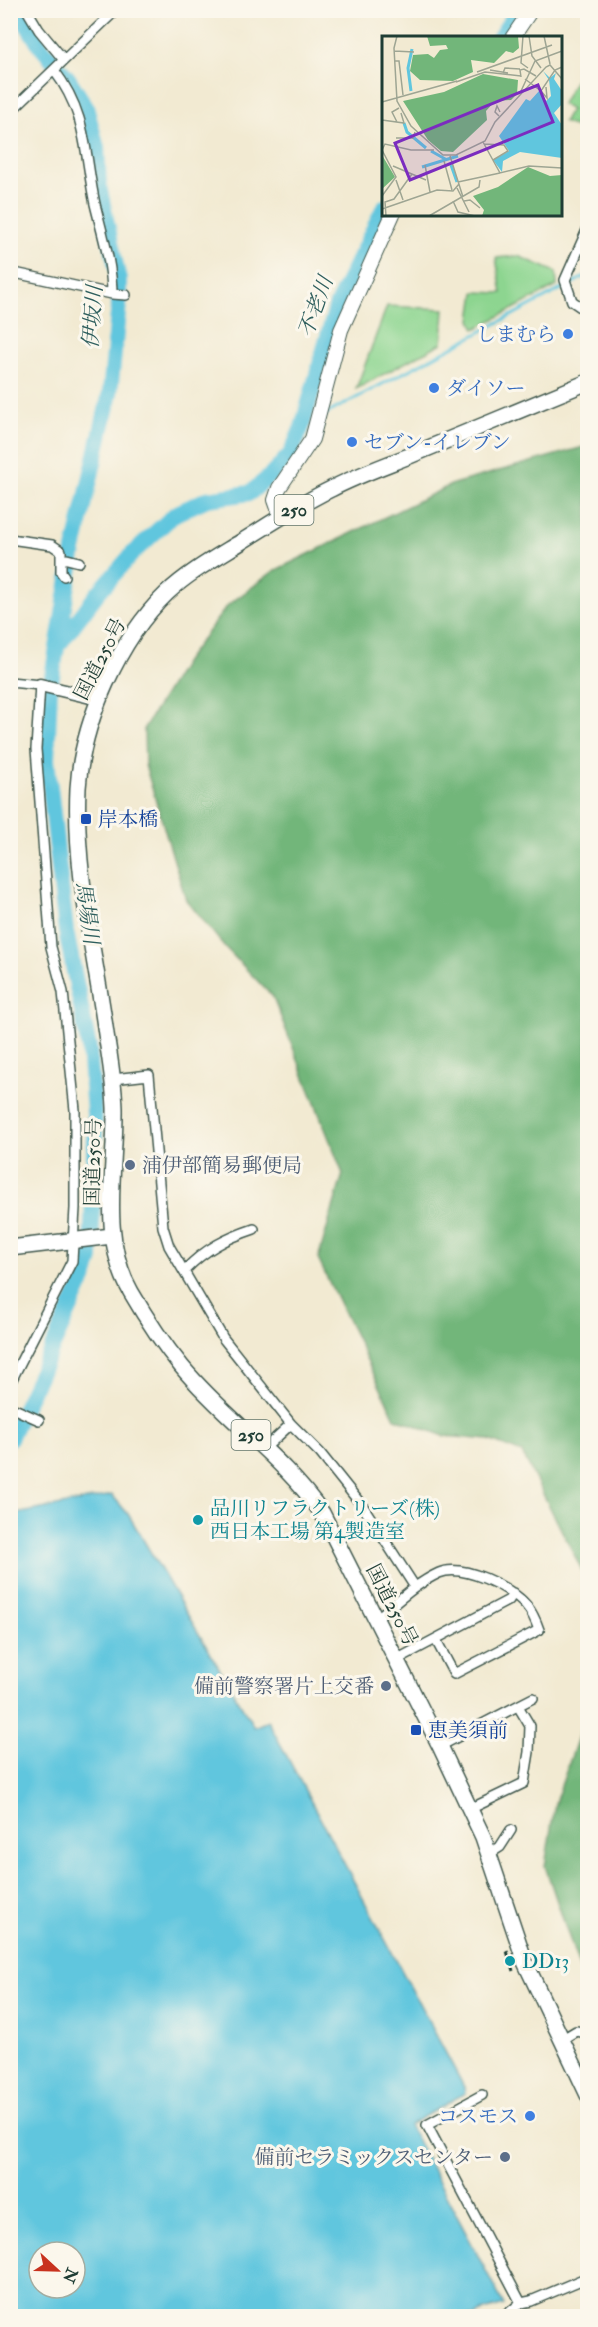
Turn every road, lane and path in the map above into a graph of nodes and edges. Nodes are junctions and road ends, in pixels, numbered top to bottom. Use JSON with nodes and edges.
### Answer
{"nodes":[{"id":1,"x":27,"y":10,"type":"edge"},
{"id":2,"x":116,"y":10,"type":"edge"},
{"id":3,"x":531,"y":10,"type":"edge"},
{"id":4,"x":513,"y":36,"type":"edge"},
{"id":5,"x":59,"y":65,"type":"junction"},
{"id":6,"x":10,"y":112,"type":"edge"},
{"id":7,"x":392,"y":216,"type":"edge"},
{"id":8,"x":588,"y":228,"type":"edge"},
{"id":9,"x":10,"y":272,"type":"edge"},
{"id":10,"x":588,"y":312,"type":"edge"},
{"id":11,"x":588,"y":382,"type":"edge"},
{"id":12,"x":281,"y":517,"type":"junction"},
{"id":13,"x":10,"y":539,"type":"edge"},
{"id":14,"x":64,"y":576,"type":"dead end"},
{"id":15,"x":10,"y":682,"type":"edge"},
{"id":16,"x":42,"y":686,"type":"junction"},
{"id":17,"x":99,"y":699,"type":"junction"},
{"id":18,"x":113,"y":1079,"type":"junction"},
{"id":19,"x":254,"y":1229,"type":"dead end"},
{"id":20,"x":108,"y":1236,"type":"junction"},
{"id":21,"x":75,"y":1240,"type":"junction"},
{"id":22,"x":10,"y":1248,"type":"edge"},
{"id":23,"x":185,"y":1270,"type":"junction"},
{"id":24,"x":10,"y":1383,"type":"edge"},
{"id":25,"x":10,"y":1407,"type":"edge"},
{"id":26,"x":39,"y":1420,"type":"dead end"},
{"id":27,"x":291,"y":1424,"type":"junction"},
{"id":28,"x":265,"y":1448,"type":"junction"},
{"id":29,"x":415,"y":1587,"type":"junction"},
{"id":30,"x":513,"y":1593,"type":"junction"},
{"id":31,"x":376,"y":1619,"type":"junction"},
{"id":32,"x":436,"y":1640,"type":"junction"},
{"id":33,"x":396,"y":1660,"type":"junction"},
{"id":34,"x":533,"y":1698,"type":"dead end"},
{"id":35,"x":518,"y":1706,"type":"junction"},
{"id":36,"x":440,"y":1746,"type":"junction"},
{"id":37,"x":470,"y":1809,"type":"junction"},
{"id":38,"x":511,"y":1830,"type":"dead end"},
{"id":39,"x":489,"y":1854,"type":"junction"},
{"id":40,"x":588,"y":2033,"type":"edge"},
{"id":41,"x":561,"y":2040,"type":"junction"},
{"id":42,"x":482,"y":2095,"type":"dead end"},
{"id":43,"x":588,"y":2095,"type":"edge"},
{"id":44,"x":588,"y":2277,"type":"edge"},
{"id":45,"x":521,"y":2303,"type":"junction"},
{"id":46,"x":505,"y":2316,"type":"edge"}],
"edges":[{"from":1,"to":5,"type":"street"},
{"from":2,"to":5,"type":"street"},
{"from":3,"to":4,"type":"main road"},
{"from":5,"to":6,"type":"street"},
{"from":5,"to":9,"type":"street"},
{"from":7,"to":12,"type":"main road"},
{"from":8,"to":10,"type":"street"},
{"from":11,"to":12,"type":"main road","name":"国道250号","number":"250"},
{"from":12,"to":17,"type":"main road","name":"国道250号","number":"250"},
{"from":13,"to":14,"type":"street"},
{"from":15,"to":16,"type":"street"},
{"from":16,"to":17,"type":"street"},
{"from":16,"to":21,"type":"street"},
{"from":17,"to":18,"type":"main road","name":"国道250号","number":"250"},
{"from":18,"to":20,"type":"main road","name":"国道250号","number":"250"},
{"from":18,"to":23,"type":"street"},
{"from":19,"to":23,"type":"street"},
{"from":20,"to":21,"type":"main road"},
{"from":20,"to":28,"type":"main road","name":"国道250号","number":"250"},
{"from":21,"to":22,"type":"main road"},
{"from":21,"to":24,"type":"street"},
{"from":23,"to":27,"type":"street"},
{"from":25,"to":26,"type":"street"},
{"from":27,"to":28,"type":"street"},
{"from":27,"to":29,"type":"street"},
{"from":28,"to":31,"type":"main road","name":"国道250号","number":"250"},
{"from":29,"to":30,"type":"street"},
{"from":29,"to":31,"type":"street"},
{"from":30,"to":32,"type":"street"},
{"from":30,"to":32,"type":"street"},
{"from":31,"to":33,"type":"main road","name":"国道250号","number":"250"},
{"from":32,"to":33,"type":"street"},
{"from":33,"to":36,"type":"main road","name":"国道250号","number":"250"},
{"from":34,"to":35,"type":"street"},
{"from":35,"to":36,"type":"street"},
{"from":35,"to":37,"type":"street"},
{"from":36,"to":37,"type":"main road","name":"国道250号","number":"250"},
{"from":37,"to":39,"type":"main road","name":"国道250号","number":"250"},
{"from":38,"to":39,"type":"street"},
{"from":39,"to":41,"type":"main road","name":"国道250号","number":"250"},
{"from":40,"to":41,"type":"street"},
{"from":41,"to":43,"type":"main road","name":"国道250号","number":"250"},
{"from":42,"to":45,"type":"street"},
{"from":44,"to":45,"type":"street"},
{"from":45,"to":46,"type":"street"}]}
